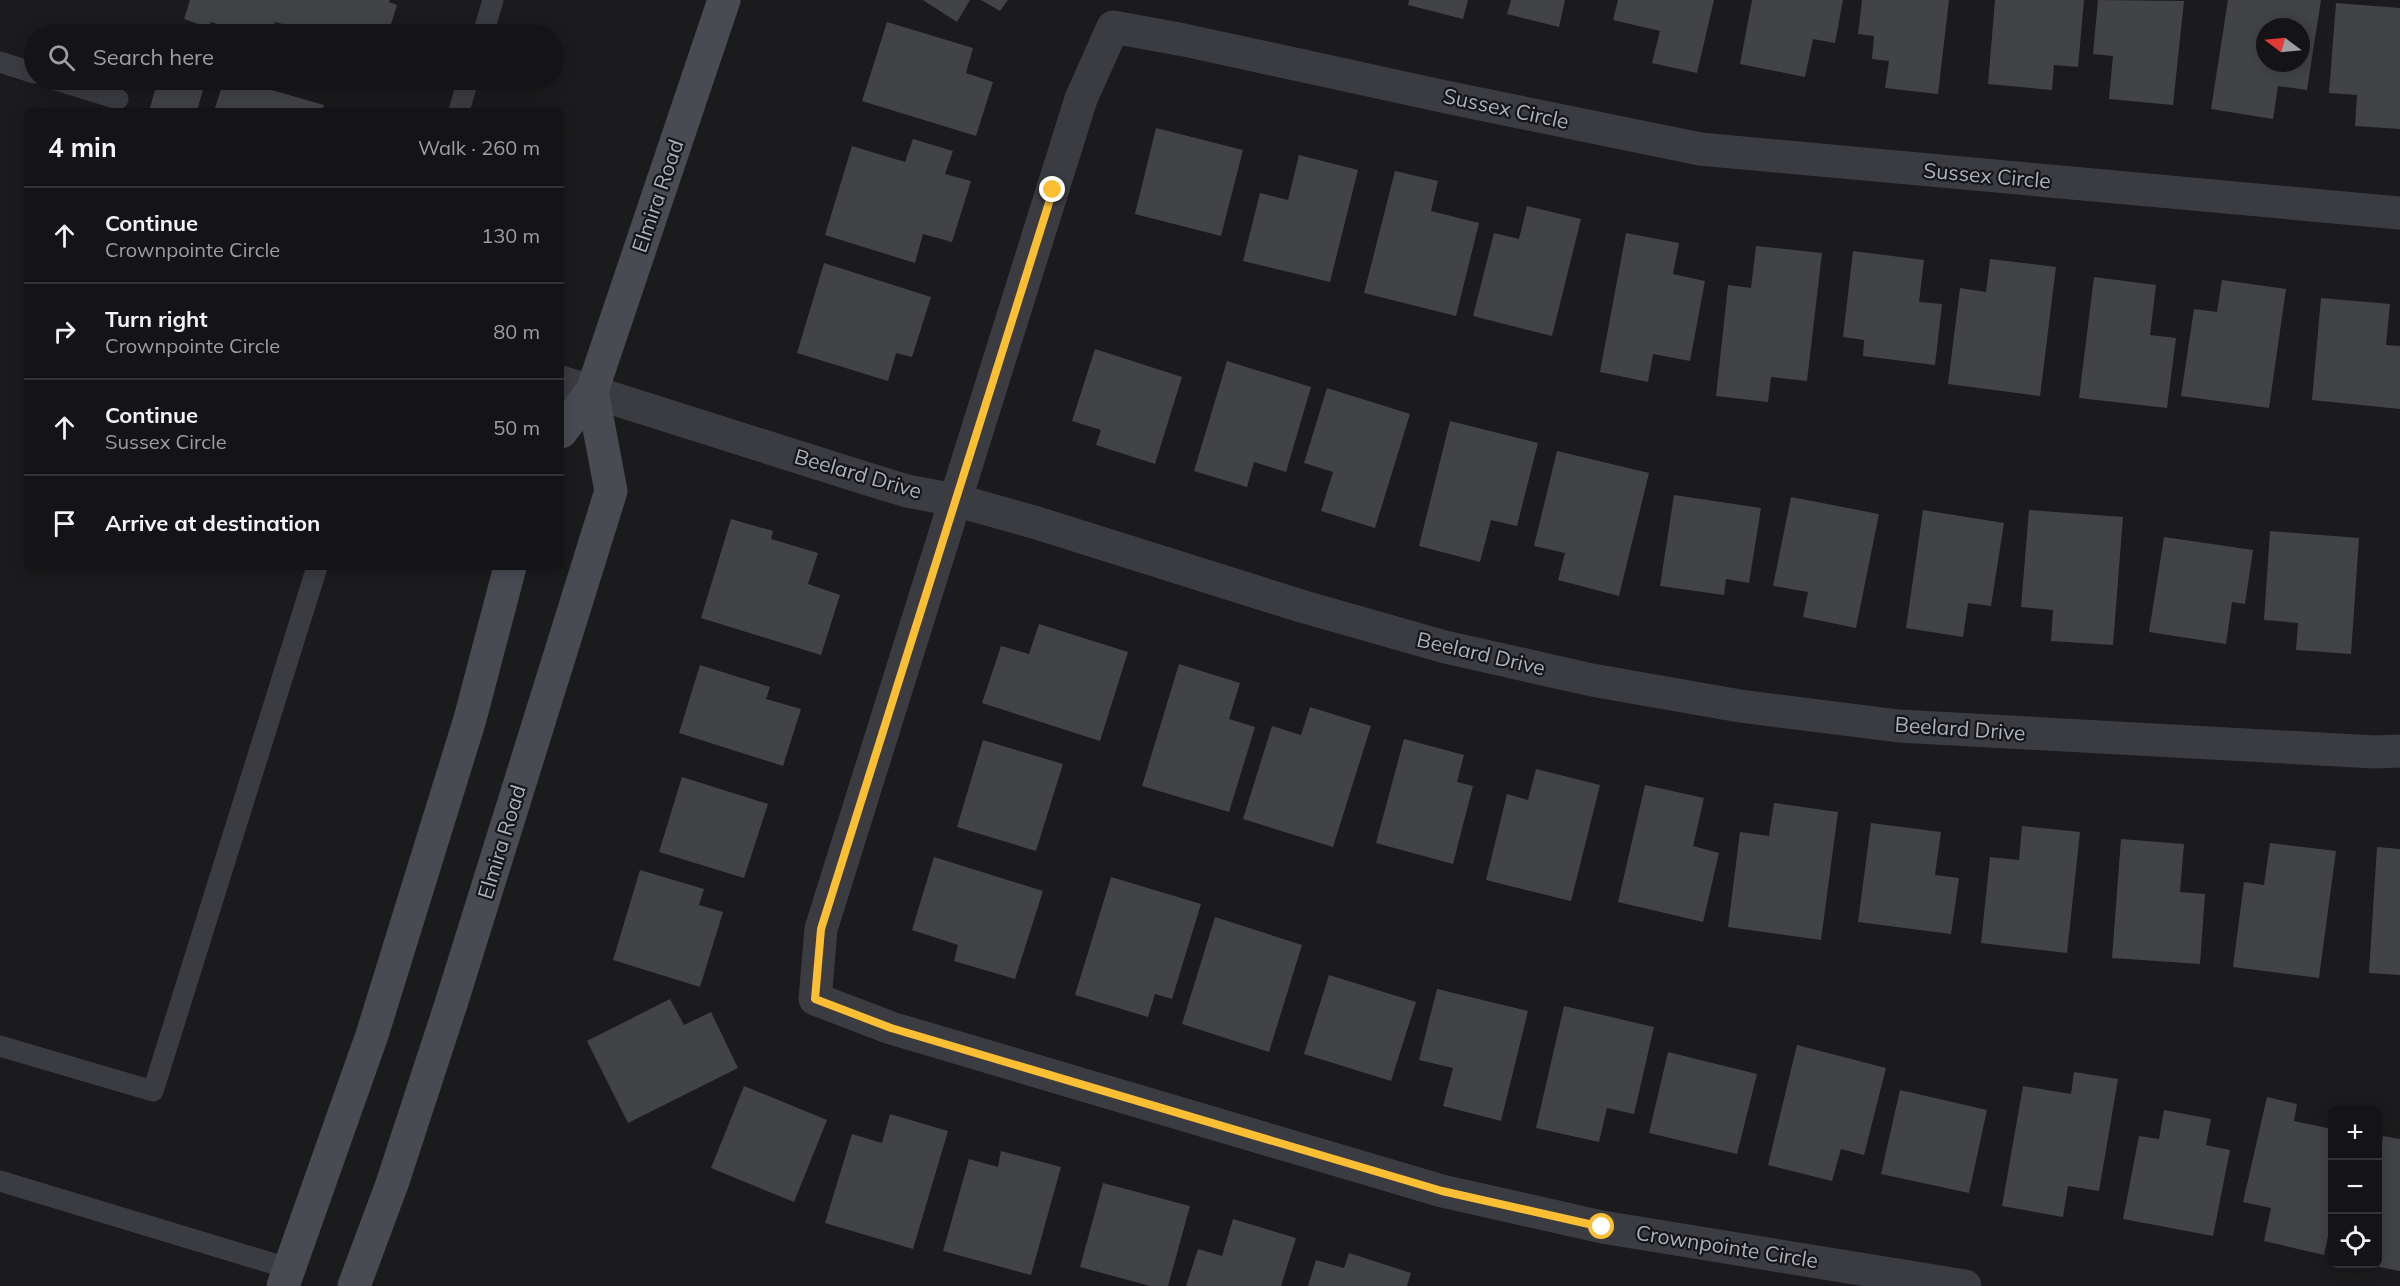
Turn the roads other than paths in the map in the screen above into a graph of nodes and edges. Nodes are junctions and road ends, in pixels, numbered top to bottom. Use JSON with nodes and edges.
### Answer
{"nodes":[{"id":1,"x":493,"y":0,"type":"edge"},
{"id":2,"x":724,"y":0,"type":"edge"},
{"id":3,"x":486,"y":24,"type":"edge"},
{"id":4,"x":0,"y":62,"type":"edge"},
{"id":5,"x":24,"y":70,"type":"edge"},
{"id":6,"x":89,"y":90,"type":"edge"},
{"id":7,"x":465,"y":90,"type":"edge"},
{"id":8,"x":118,"y":99,"type":"dead end"},
{"id":9,"x":460,"y":108,"type":"edge"},
{"id":10,"x":2400,"y":213,"type":"edge"},
{"id":11,"x":564,"y":383,"type":"edge"},
{"id":12,"x":592,"y":392,"type":"junction"},
{"id":13,"x":564,"y":428,"type":"edge"},
{"id":14,"x":955,"y":500,"type":"junction"},
{"id":15,"x":315,"y":570,"type":"edge"},
{"id":16,"x":509,"y":570,"type":"edge"},
{"id":17,"x":2400,"y":751,"type":"edge"},
{"id":18,"x":0,"y":1046,"type":"edge"},
{"id":19,"x":0,"y":1181,"type":"edge"},
{"id":20,"x":287,"y":1277,"type":"edge"},
{"id":21,"x":354,"y":1286,"type":"edge"},
{"id":22,"x":1965,"y":1286,"type":"edge"}],
"edges":[{"from":1,"to":3,"type":"lane"},
{"from":2,"to":12,"type":"main road","name":"Elmira Road"},
{"from":4,"to":5,"type":"lane"},
{"from":6,"to":8,"type":"lane"},
{"from":7,"to":9,"type":"lane"},
{"from":10,"to":14,"type":"street","name":"Sussex Circle"},
{"from":11,"to":12,"type":"street","name":"Beelard Drive"},
{"from":12,"to":13,"type":"main road","name":"Elmira Road"},
{"from":12,"to":14,"type":"street","name":"Beelard Drive"},
{"from":12,"to":21,"type":"main road","name":"Elmira Road"},
{"from":14,"to":17,"type":"street","name":"Beelard Drive"},
{"from":14,"to":22,"type":"street","name":"Crownpointe Circle"},
{"from":15,"to":18,"type":"lane"},
{"from":16,"to":20,"type":"main road"},
{"from":19,"to":20,"type":"lane"}]}
